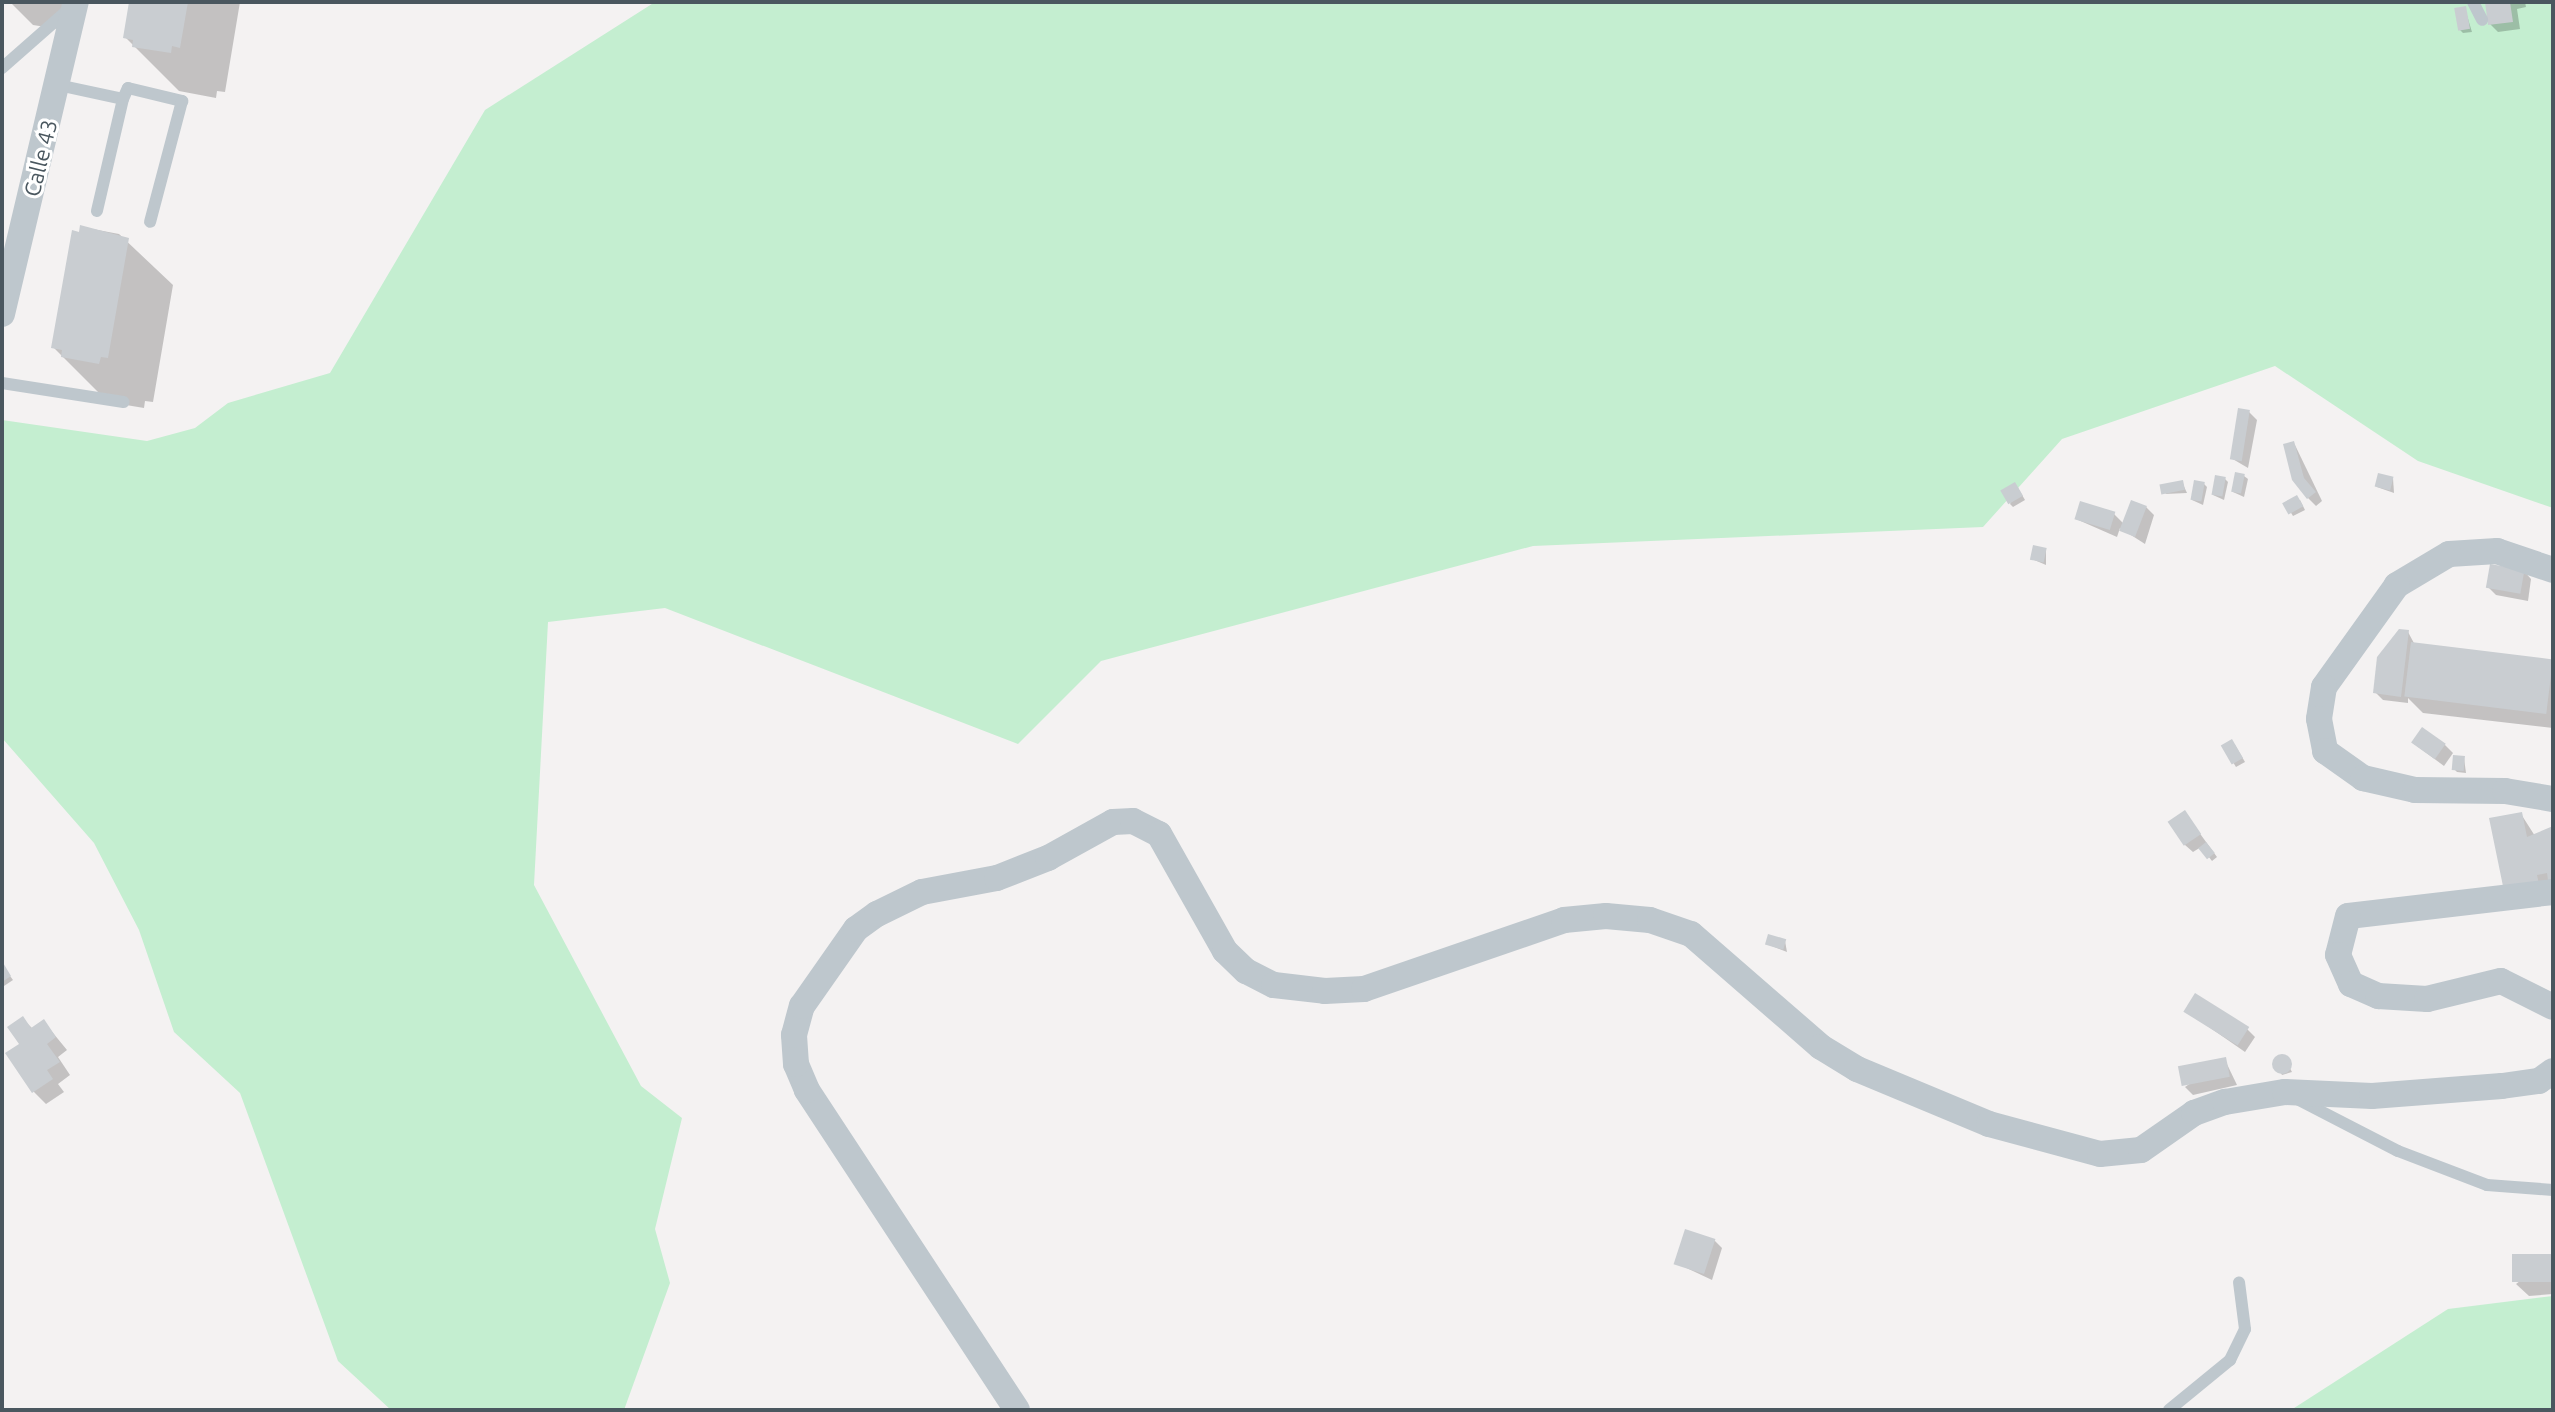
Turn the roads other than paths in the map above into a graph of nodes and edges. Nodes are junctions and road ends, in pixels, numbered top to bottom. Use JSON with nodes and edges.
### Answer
{"nodes":[{"id":1,"x":2473,"y":2,"type":"edge"},
{"id":2,"x":76,"y":3,"type":"edge"},
{"id":3,"x":2482,"y":20,"type":"dead end"},
{"id":4,"x":2,"y":68,"type":"edge"},
{"id":5,"x":58,"y":85,"type":"junction"},
{"id":6,"x":123,"y":99,"type":"junction"},
{"id":7,"x":97,"y":211,"type":"dead end"},
{"id":8,"x":150,"y":222,"type":"dead end"},
{"id":9,"x":2,"y":314,"type":"edge"},
{"id":10,"x":2,"y":383,"type":"edge"},
{"id":11,"x":124,"y":402,"type":"dead end"},
{"id":12,"x":2553,"y":570,"type":"edge"},
{"id":13,"x":2553,"y":799,"type":"edge"},
{"id":14,"x":2553,"y":892,"type":"edge"},
{"id":15,"x":2553,"y":1007,"type":"edge"},
{"id":16,"x":2553,"y":1071,"type":"edge"},
{"id":17,"x":2285,"y":1092,"type":"junction"},
{"id":18,"x":2553,"y":1190,"type":"edge"},
{"id":19,"x":2239,"y":1282,"type":"dead end"},
{"id":20,"x":1017,"y":1410,"type":"edge"},
{"id":21,"x":2169,"y":1410,"type":"edge"}],
"edges":[{"from":1,"to":3,"type":"lane"},
{"from":2,"to":4,"type":"lane"},
{"from":2,"to":5,"type":"street","name":"Calle 43"},
{"from":5,"to":6,"type":"lane"},
{"from":5,"to":9,"type":"street","name":"Calle 43"},
{"from":6,"to":7,"type":"lane"},
{"from":6,"to":8,"type":"lane"},
{"from":10,"to":11,"type":"lane"},
{"from":12,"to":13,"type":"street"},
{"from":14,"to":15,"type":"street"},
{"from":16,"to":17,"type":"street"},
{"from":17,"to":18,"type":"lane"},
{"from":17,"to":20,"type":"street"},
{"from":19,"to":21,"type":"lane"}]}
